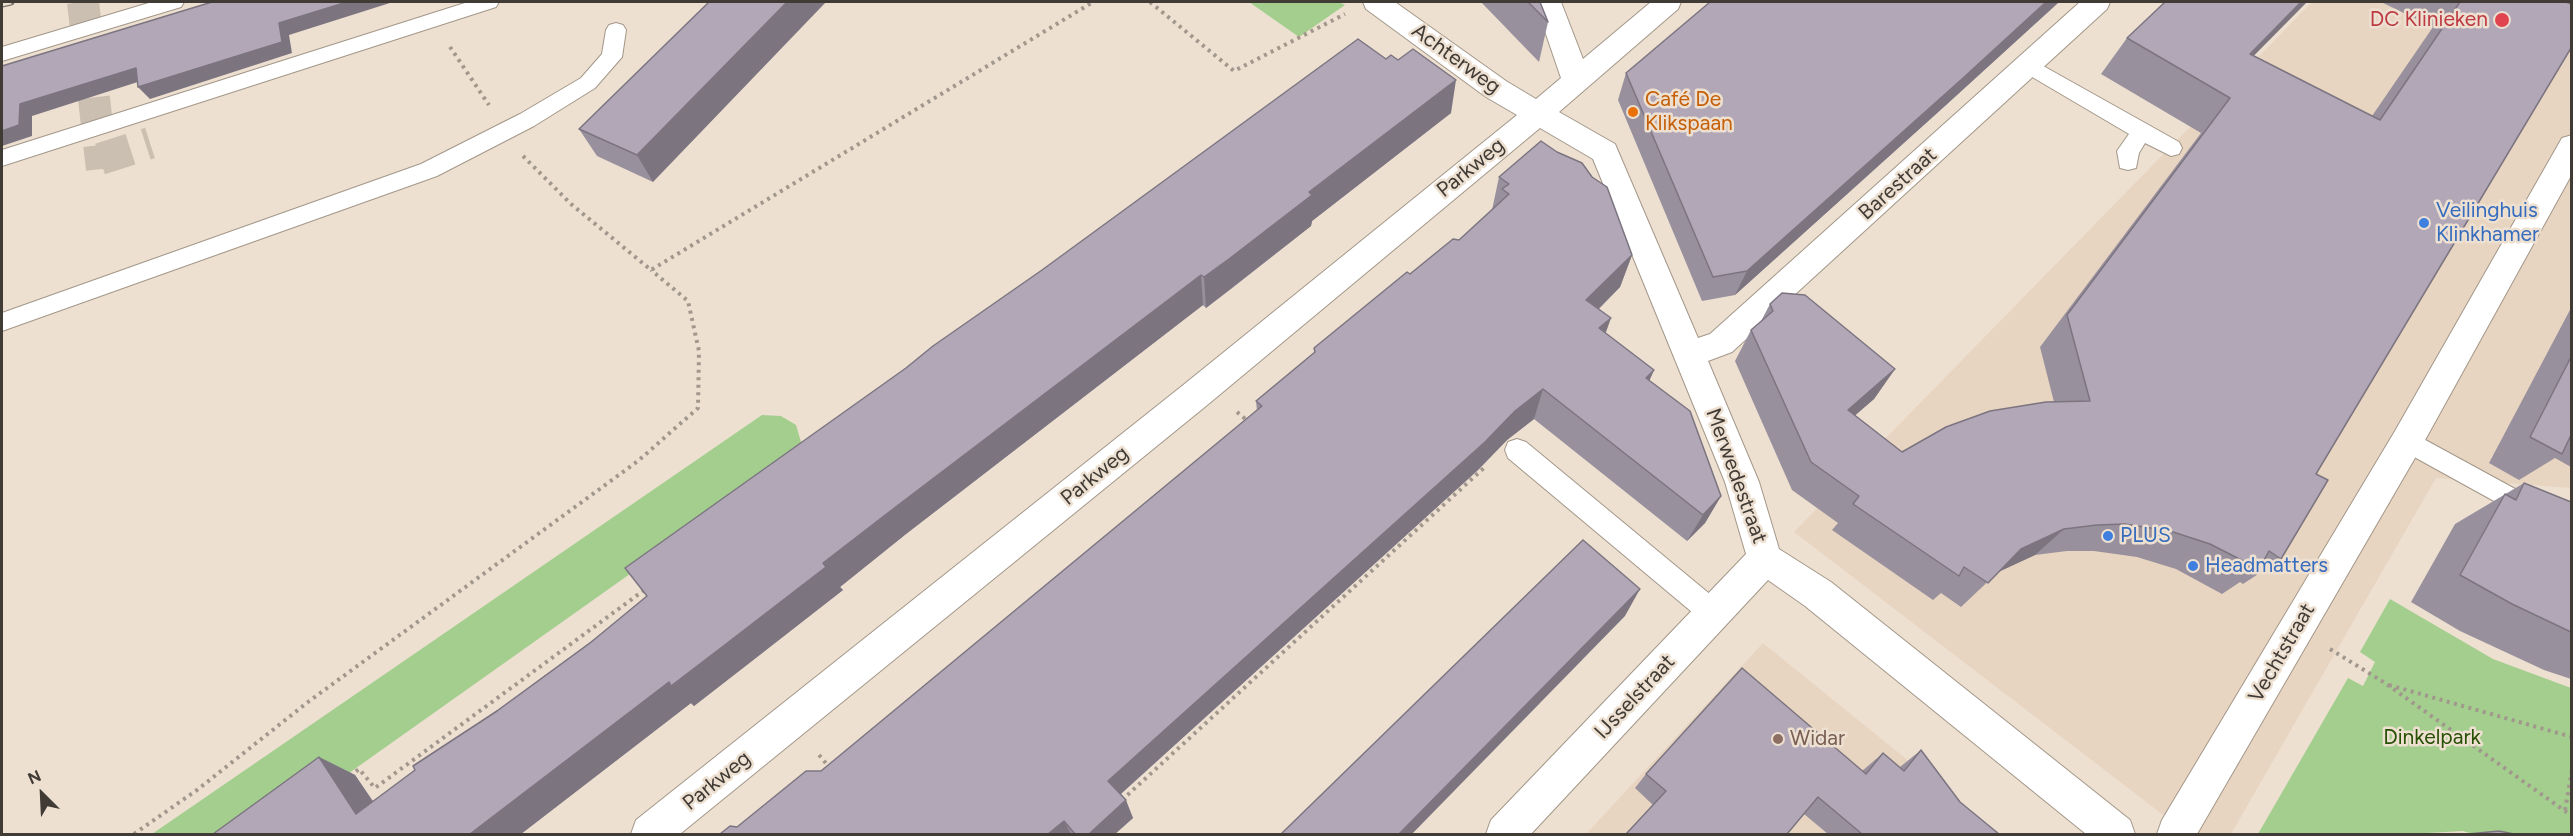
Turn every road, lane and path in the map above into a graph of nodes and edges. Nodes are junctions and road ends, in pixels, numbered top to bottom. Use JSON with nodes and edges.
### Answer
{"nodes":[{"id":1,"x":174,"y":2,"type":"edge"},
{"id":2,"x":489,"y":2,"type":"edge"},
{"id":3,"x":1093,"y":2,"type":"edge"},
{"id":4,"x":1150,"y":2,"type":"edge"},
{"id":5,"x":1376,"y":2,"type":"edge"},
{"id":6,"x":1548,"y":2,"type":"edge"},
{"id":7,"x":1668,"y":2,"type":"edge"},
{"id":8,"x":2097,"y":2,"type":"edge"},
{"id":9,"x":1348,"y":12,"type":"dead end"},
{"id":10,"x":616,"y":30,"type":"dead end"},
{"id":11,"x":446,"y":42,"type":"dead end"},
{"id":12,"x":2,"y":54,"type":"edge"},
{"id":13,"x":2029,"y":66,"type":"junction"},
{"id":14,"x":1576,"y":80,"type":"junction"},
{"id":15,"x":1538,"y":114,"type":"junction"},
{"id":16,"x":506,"y":131,"type":"junction"},
{"id":17,"x":2142,"y":132,"type":"junction"},
{"id":18,"x":2571,"y":146,"type":"edge"},
{"id":19,"x":2171,"y":148,"type":"dead end"},
{"id":20,"x":2,"y":158,"type":"edge"},
{"id":21,"x":2128,"y":162,"type":"dead end"},
{"id":22,"x":651,"y":270,"type":"junction"},
{"id":23,"x":2,"y":322,"type":"edge"},
{"id":24,"x":1690,"y":354,"type":"junction"},
{"id":25,"x":1237,"y":412,"type":"dead end"},
{"id":26,"x":1252,"y":426,"type":"edge"},
{"id":27,"x":2407,"y":441,"type":"junction"},
{"id":28,"x":1517,"y":450,"type":"dead end"},
{"id":29,"x":1493,"y":460,"type":"edge"},
{"id":30,"x":2571,"y":533,"type":"edge"},
{"id":31,"x":1384,"y":547,"type":"edge"},
{"id":32,"x":1392,"y":554,"type":"junction"},
{"id":33,"x":1765,"y":559,"type":"junction"},
{"id":34,"x":653,"y":583,"type":"edge"},
{"id":35,"x":1714,"y":614,"type":"junction"},
{"id":36,"x":2297,"y":628,"type":"junction"},
{"id":37,"x":2385,"y":683,"type":"junction"},
{"id":38,"x":2571,"y":737,"type":"edge"},
{"id":39,"x":819,"y":755,"type":"dead end"},
{"id":40,"x":2571,"y":770,"type":"edge"},
{"id":41,"x":833,"y":772,"type":"edge"},
{"id":42,"x":341,"y":782,"type":"dead end"},
{"id":43,"x":1119,"y":802,"type":"edge"},
{"id":44,"x":2565,"y":810,"type":"junction"},
{"id":45,"x":2571,"y":816,"type":"edge"},
{"id":46,"x":134,"y":834,"type":"edge"},
{"id":47,"x":650,"y":834,"type":"edge"},
{"id":48,"x":1505,"y":834,"type":"edge"},
{"id":49,"x":2116,"y":834,"type":"edge"},
{"id":50,"x":2176,"y":834,"type":"edge"}],
"edges":[{"from":1,"to":12,"type":"lane"},
{"from":2,"to":20,"type":"lane"},
{"from":3,"to":22,"type":"path"},
{"from":4,"to":9,"type":"path"},
{"from":5,"to":15,"type":"street","name":"Achterweg"},
{"from":6,"to":14,"type":"street"},
{"from":7,"to":14,"type":"street","name":"Parkweg"},
{"from":8,"to":13,"type":"street","name":"Barestraat"},
{"from":10,"to":16,"type":"lane"},
{"from":11,"to":16,"type":"path"},
{"from":13,"to":17,"type":"lane"},
{"from":13,"to":24,"type":"street","name":"Barestraat"},
{"from":14,"to":15,"type":"street","name":"Parkweg"},
{"from":15,"to":24,"type":"street","name":"Merwedestraat"},
{"from":15,"to":47,"type":"street","name":"Parkweg"},
{"from":16,"to":22,"type":"path"},
{"from":16,"to":23,"type":"lane"},
{"from":17,"to":19,"type":"lane"},
{"from":17,"to":21,"type":"lane"},
{"from":18,"to":27,"type":"street","name":"Vechtstraat"},
{"from":22,"to":46,"type":"path"},
{"from":24,"to":33,"type":"street","name":"Merwedestraat"},
{"from":25,"to":26,"type":"path"},
{"from":27,"to":30,"type":"lane"},
{"from":27,"to":36,"type":"street","name":"Vechtstraat"},
{"from":28,"to":35,"type":"lane"},
{"from":29,"to":32,"type":"path"},
{"from":31,"to":32,"type":"path"},
{"from":32,"to":43,"type":"path"},
{"from":33,"to":35,"type":"street","name":"IJsselstraat"},
{"from":33,"to":49,"type":"street","name":"Merwedestraat"},
{"from":34,"to":42,"type":"path"},
{"from":35,"to":48,"type":"street","name":"IJsselstraat"},
{"from":36,"to":37,"type":"path"},
{"from":36,"to":50,"type":"street","name":"Vechtstraat"},
{"from":37,"to":38,"type":"path"},
{"from":37,"to":44,"type":"path"},
{"from":39,"to":41,"type":"path"},
{"from":40,"to":44,"type":"path"},
{"from":44,"to":45,"type":"path"}]}
